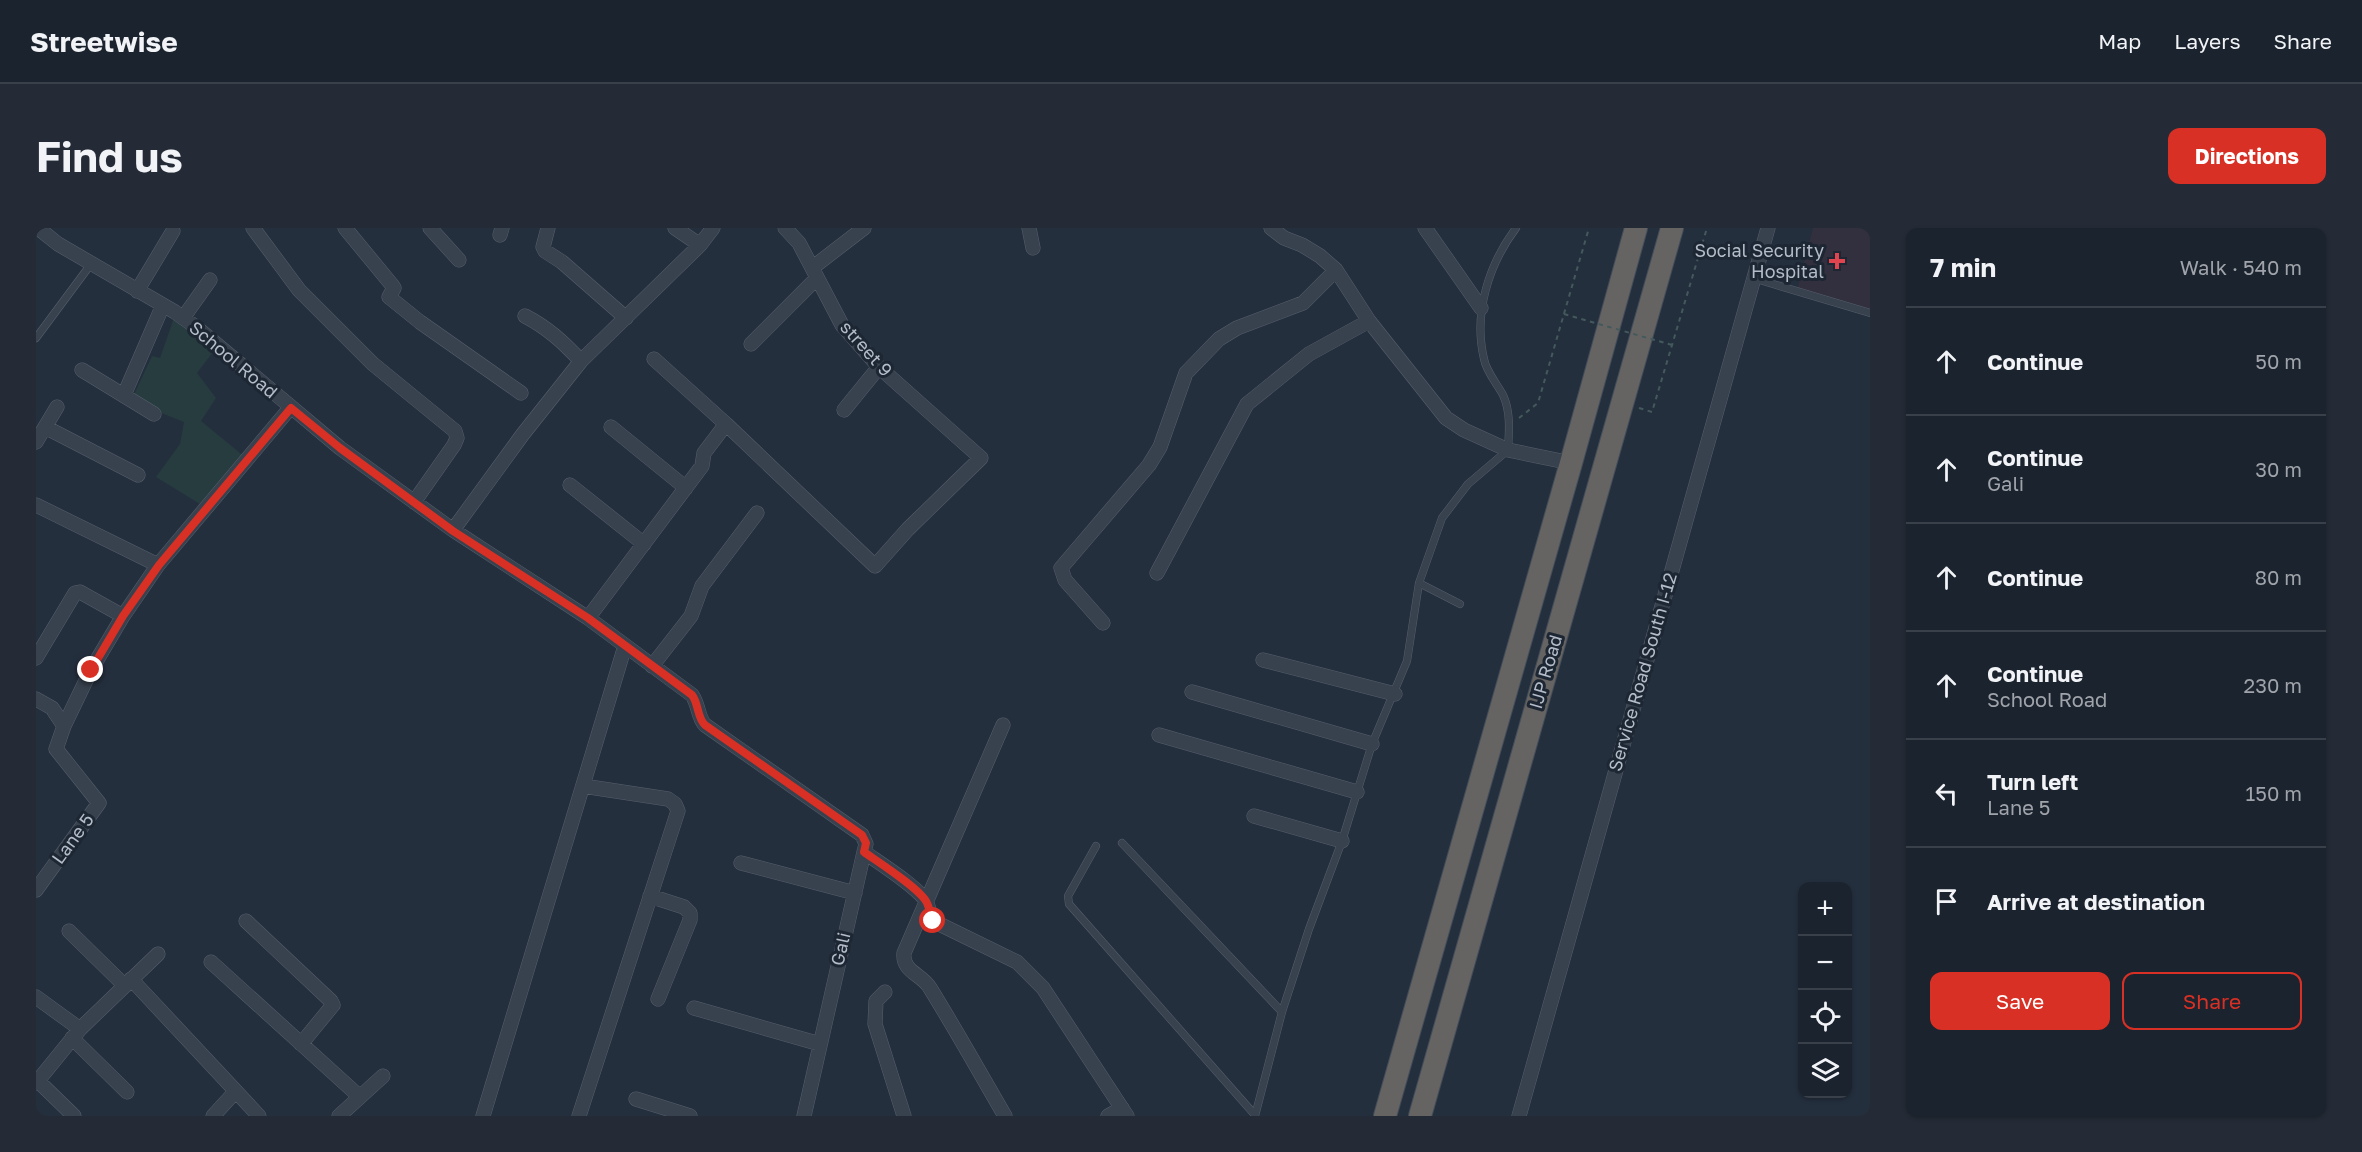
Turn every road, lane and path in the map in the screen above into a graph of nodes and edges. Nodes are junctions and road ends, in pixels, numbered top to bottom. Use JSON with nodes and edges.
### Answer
{"nodes":[{"id":1,"x":253,"y":228,"type":"edge"},
{"id":2,"x":345,"y":228,"type":"edge"},
{"id":3,"x":430,"y":228,"type":"edge"},
{"id":4,"x":548,"y":228,"type":"edge"},
{"id":5,"x":675,"y":228,"type":"edge"},
{"id":6,"x":713,"y":228,"type":"edge"},
{"id":7,"x":785,"y":228,"type":"edge"},
{"id":8,"x":864,"y":228,"type":"edge"},
{"id":9,"x":1029,"y":228,"type":"edge"},
{"id":10,"x":1272,"y":228,"type":"edge"},
{"id":11,"x":1425,"y":228,"type":"edge"},
{"id":12,"x":1516,"y":228,"type":"edge"},
{"id":13,"x":1589,"y":228,"type":"edge"},
{"id":14,"x":1636,"y":228,"type":"edge"},
{"id":15,"x":1672,"y":228,"type":"edge"},
{"id":16,"x":1707,"y":228,"type":"edge"},
{"id":17,"x":1768,"y":228,"type":"edge"},
{"id":18,"x":46,"y":230,"type":"edge"},
{"id":19,"x":173,"y":231,"type":"dead end"},
{"id":20,"x":700,"y":245,"type":"junction"},
{"id":21,"x":1033,"y":248,"type":"dead end"},
{"id":22,"x":459,"y":260,"type":"dead end"},
{"id":23,"x":91,"y":264,"type":"junction"},
{"id":24,"x":1336,"y":270,"type":"junction"},
{"id":25,"x":815,"y":273,"type":"junction"},
{"id":26,"x":1753,"y":278,"type":"junction"},
{"id":27,"x":210,"y":279,"type":"dead end"},
{"id":28,"x":138,"y":291,"type":"junction"},
{"id":29,"x":163,"y":305,"type":"junction"},
{"id":30,"x":1482,"y":308,"type":"junction"},
{"id":31,"x":1870,"y":313,"type":"edge"},
{"id":32,"x":1564,"y":314,"type":"junction"},
{"id":33,"x":525,"y":316,"type":"dead end"},
{"id":34,"x":183,"y":318,"type":"junction"},
{"id":35,"x":626,"y":318,"type":"junction"},
{"id":36,"x":1369,"y":321,"type":"junction"},
{"id":37,"x":36,"y":338,"type":"edge"},
{"id":38,"x":751,"y":344,"type":"dead end"},
{"id":39,"x":1672,"y":345,"type":"junction"},
{"id":40,"x":654,"y":359,"type":"dead end"},
{"id":41,"x":580,"y":361,"type":"junction"},
{"id":42,"x":879,"y":367,"type":"junction"},
{"id":43,"x":82,"y":370,"type":"dead end"},
{"id":44,"x":521,"y":393,"type":"dead end"},
{"id":45,"x":124,"y":395,"type":"junction"},
{"id":46,"x":57,"y":407,"type":"dead end"},
{"id":47,"x":291,"y":408,"type":"junction"},
{"id":48,"x":844,"y":410,"type":"dead end"},
{"id":49,"x":1652,"y":412,"type":"dead end"},
{"id":50,"x":154,"y":414,"type":"dead end"},
{"id":51,"x":726,"y":424,"type":"junction"},
{"id":52,"x":1510,"y":425,"type":"junction"},
{"id":53,"x":45,"y":427,"type":"junction"},
{"id":54,"x":611,"y":427,"type":"dead end"},
{"id":55,"x":36,"y":442,"type":"edge"},
{"id":56,"x":1508,"y":450,"type":"junction"},
{"id":57,"x":1571,"y":463,"type":"junction"},
{"id":58,"x":138,"y":475,"type":"dead end"},
{"id":59,"x":570,"y":485,"type":"dead end"},
{"id":60,"x":686,"y":488,"type":"junction"},
{"id":61,"x":414,"y":502,"type":"junction"},
{"id":62,"x":36,"y":505,"type":"edge"},
{"id":63,"x":757,"y":513,"type":"dead end"},
{"id":64,"x":453,"y":531,"type":"junction"},
{"id":65,"x":644,"y":544,"type":"junction"},
{"id":66,"x":159,"y":565,"type":"junction"},
{"id":67,"x":1157,"y":573,"type":"dead end"},
{"id":68,"x":1419,"y":583,"type":"junction"},
{"id":69,"x":1460,"y":604,"type":"dead end"},
{"id":70,"x":123,"y":616,"type":"junction"},
{"id":71,"x":588,"y":618,"type":"junction"},
{"id":72,"x":1103,"y":623,"type":"dead end"},
{"id":73,"x":625,"y":646,"type":"junction"},
{"id":74,"x":36,"y":658,"type":"edge"},
{"id":75,"x":1263,"y":660,"type":"dead end"},
{"id":76,"x":652,"y":666,"type":"junction"},
{"id":77,"x":1192,"y":692,"type":"dead end"},
{"id":78,"x":1395,"y":694,"type":"junction"},
{"id":79,"x":36,"y":699,"type":"edge"},
{"id":80,"x":1003,"y":725,"type":"dead end"},
{"id":81,"x":64,"y":726,"type":"junction"},
{"id":82,"x":1159,"y":735,"type":"dead end"},
{"id":83,"x":1372,"y":744,"type":"junction"},
{"id":84,"x":583,"y":786,"type":"junction"},
{"id":85,"x":1357,"y":792,"type":"junction"},
{"id":86,"x":1254,"y":816,"type":"dead end"},
{"id":87,"x":1342,"y":841,"type":"junction"},
{"id":88,"x":1122,"y":843,"type":"dead end"},
{"id":89,"x":1096,"y":846,"type":"dead end"},
{"id":90,"x":864,"y":852,"type":"junction"},
{"id":91,"x":741,"y":863,"type":"dead end"},
{"id":92,"x":36,"y":890,"type":"edge"},
{"id":93,"x":855,"y":893,"type":"junction"},
{"id":94,"x":650,"y":896,"type":"junction"},
{"id":95,"x":927,"y":903,"type":"junction"},
{"id":96,"x":246,"y":921,"type":"dead end"},
{"id":97,"x":69,"y":931,"type":"dead end"},
{"id":98,"x":158,"y":954,"type":"dead end"},
{"id":99,"x":211,"y":962,"type":"dead end"},
{"id":100,"x":128,"y":983,"type":"junction"},
{"id":101,"x":885,"y":992,"type":"dead end"},
{"id":102,"x":36,"y":997,"type":"edge"},
{"id":103,"x":658,"y":999,"type":"dead end"},
{"id":104,"x":694,"y":1008,"type":"dead end"},
{"id":105,"x":1282,"y":1012,"type":"junction"},
{"id":106,"x":76,"y":1034,"type":"junction"},
{"id":107,"x":301,"y":1044,"type":"junction"},
{"id":108,"x":820,"y":1044,"type":"junction"},
{"id":109,"x":383,"y":1076,"type":"dead end"},
{"id":110,"x":37,"y":1082,"type":"edge"},
{"id":111,"x":127,"y":1092,"type":"dead end"},
{"id":112,"x":235,"y":1092,"type":"junction"},
{"id":113,"x":360,"y":1097,"type":"junction"},
{"id":114,"x":636,"y":1099,"type":"dead end"},
{"id":115,"x":1124,"y":1112,"type":"edge"},
{"id":116,"x":74,"y":1116,"type":"edge"},
{"id":117,"x":213,"y":1116,"type":"edge"},
{"id":118,"x":259,"y":1116,"type":"edge"},
{"id":119,"x":339,"y":1116,"type":"edge"},
{"id":120,"x":483,"y":1116,"type":"edge"},
{"id":121,"x":579,"y":1116,"type":"edge"},
{"id":122,"x":690,"y":1116,"type":"edge"},
{"id":123,"x":804,"y":1116,"type":"edge"},
{"id":124,"x":904,"y":1116,"type":"edge"},
{"id":125,"x":1005,"y":1116,"type":"edge"},
{"id":126,"x":1108,"y":1116,"type":"edge"},
{"id":127,"x":1255,"y":1116,"type":"edge"},
{"id":128,"x":1385,"y":1116,"type":"edge"},
{"id":129,"x":1420,"y":1116,"type":"edge"},
{"id":130,"x":1519,"y":1116,"type":"edge"}],
"edges":[{"from":1,"to":61,"type":"street"},
{"from":2,"to":44,"type":"street"},
{"from":3,"to":22,"type":"street"},
{"from":4,"to":35,"type":"street"},
{"from":5,"to":20,"type":"street"},
{"from":6,"to":20,"type":"street"},
{"from":7,"to":25,"type":"street","name":"street 9"},
{"from":8,"to":25,"type":"street"},
{"from":9,"to":21,"type":"street"},
{"from":10,"to":24,"type":"street"},
{"from":11,"to":30,"type":"street"},
{"from":12,"to":30,"type":"lane"},
{"from":13,"to":32,"type":"path"},
{"from":14,"to":57,"type":"highway","name":"IJP Road"},
{"from":15,"to":129,"type":"highway","name":"IJP Road"},
{"from":16,"to":39,"type":"path"},
{"from":17,"to":26,"type":"street","name":"Service Road South I-12"},
{"from":18,"to":23,"type":"street","name":"School Road"},
{"from":19,"to":28,"type":"street"},
{"from":20,"to":35,"type":"street"},
{"from":23,"to":28,"type":"street","name":"School Road"},
{"from":23,"to":37,"type":"lane"},
{"from":24,"to":36,"type":"street"},
{"from":24,"to":72,"type":"street"},
{"from":25,"to":38,"type":"street"},
{"from":25,"to":42,"type":"street","name":"street 9"},
{"from":26,"to":31,"type":"lane"},
{"from":26,"to":130,"type":"street","name":"Service Road South I-12"},
{"from":27,"to":34,"type":"street"},
{"from":28,"to":29,"type":"street","name":"School Road"},
{"from":29,"to":34,"type":"street","name":"School Road"},
{"from":29,"to":45,"type":"street"},
{"from":30,"to":52,"type":"lane"},
{"from":32,"to":39,"type":"path","bridge":true},
{"from":32,"to":52,"type":"path"},
{"from":33,"to":41,"type":"street"},
{"from":34,"to":47,"type":"street","name":"School Road"},
{"from":35,"to":41,"type":"street"},
{"from":36,"to":56,"type":"street"},
{"from":36,"to":67,"type":"street"},
{"from":39,"to":49,"type":"path"},
{"from":40,"to":51,"type":"street"},
{"from":41,"to":64,"type":"street"},
{"from":42,"to":48,"type":"street"},
{"from":42,"to":51,"type":"street","name":"street 9"},
{"from":43,"to":45,"type":"street"},
{"from":45,"to":50,"type":"street"},
{"from":46,"to":53,"type":"street"},
{"from":47,"to":61,"type":"street","name":"School Road"},
{"from":47,"to":66,"type":"street","name":"Lane 5"},
{"from":51,"to":60,"type":"street"},
{"from":52,"to":56,"type":"lane"},
{"from":53,"to":55,"type":"street"},
{"from":53,"to":58,"type":"street"},
{"from":54,"to":60,"type":"street"},
{"from":56,"to":57,"type":"street"},
{"from":56,"to":68,"type":"lane"},
{"from":57,"to":128,"type":"highway","name":"IJP Road"},
{"from":59,"to":65,"type":"street"},
{"from":60,"to":65,"type":"street"},
{"from":61,"to":64,"type":"street","name":"School Road"},
{"from":62,"to":66,"type":"street"},
{"from":63,"to":76,"type":"street"},
{"from":64,"to":71,"type":"street","name":"School Road"},
{"from":65,"to":71,"type":"street"},
{"from":66,"to":70,"type":"street","name":"Lane 5"},
{"from":68,"to":69,"type":"lane"},
{"from":68,"to":78,"type":"lane"},
{"from":70,"to":74,"type":"street"},
{"from":70,"to":81,"type":"street","name":"Lane 5"},
{"from":71,"to":73,"type":"street","name":"School Road"},
{"from":73,"to":76,"type":"street","name":"School Road"},
{"from":73,"to":84,"type":"street"},
{"from":75,"to":78,"type":"street"},
{"from":76,"to":90,"type":"street","name":"School Road"},
{"from":77,"to":83,"type":"street"},
{"from":78,"to":83,"type":"lane"},
{"from":79,"to":81,"type":"street"},
{"from":80,"to":95,"type":"street"},
{"from":81,"to":92,"type":"street","name":"Lane 5"},
{"from":82,"to":85,"type":"street"},
{"from":83,"to":85,"type":"lane"},
{"from":84,"to":94,"type":"street"},
{"from":84,"to":120,"type":"street"},
{"from":85,"to":87,"type":"lane"},
{"from":86,"to":87,"type":"street"},
{"from":87,"to":105,"type":"lane"},
{"from":88,"to":105,"type":"lane"},
{"from":89,"to":127,"type":"lane"},
{"from":90,"to":93,"type":"street","name":"Gali"},
{"from":90,"to":95,"type":"street"},
{"from":91,"to":93,"type":"street"},
{"from":93,"to":108,"type":"street","name":"Gali"},
{"from":94,"to":103,"type":"street"},
{"from":94,"to":121,"type":"street"},
{"from":95,"to":115,"type":"street"},
{"from":95,"to":125,"type":"street"},
{"from":96,"to":107,"type":"street"},
{"from":97,"to":100,"type":"street"},
{"from":98,"to":100,"type":"street"},
{"from":99,"to":107,"type":"street"},
{"from":100,"to":106,"type":"street"},
{"from":100,"to":112,"type":"street"},
{"from":101,"to":124,"type":"street"},
{"from":102,"to":106,"type":"street"},
{"from":104,"to":108,"type":"street"},
{"from":105,"to":127,"type":"lane"},
{"from":106,"to":110,"type":"street"},
{"from":106,"to":111,"type":"street"},
{"from":107,"to":113,"type":"street"},
{"from":108,"to":123,"type":"street","name":"Gali"},
{"from":109,"to":113,"type":"street"},
{"from":110,"to":116,"type":"street"},
{"from":112,"to":117,"type":"street"},
{"from":112,"to":118,"type":"street"},
{"from":113,"to":119,"type":"street"},
{"from":114,"to":122,"type":"street"},
{"from":115,"to":126,"type":"street"}]}
